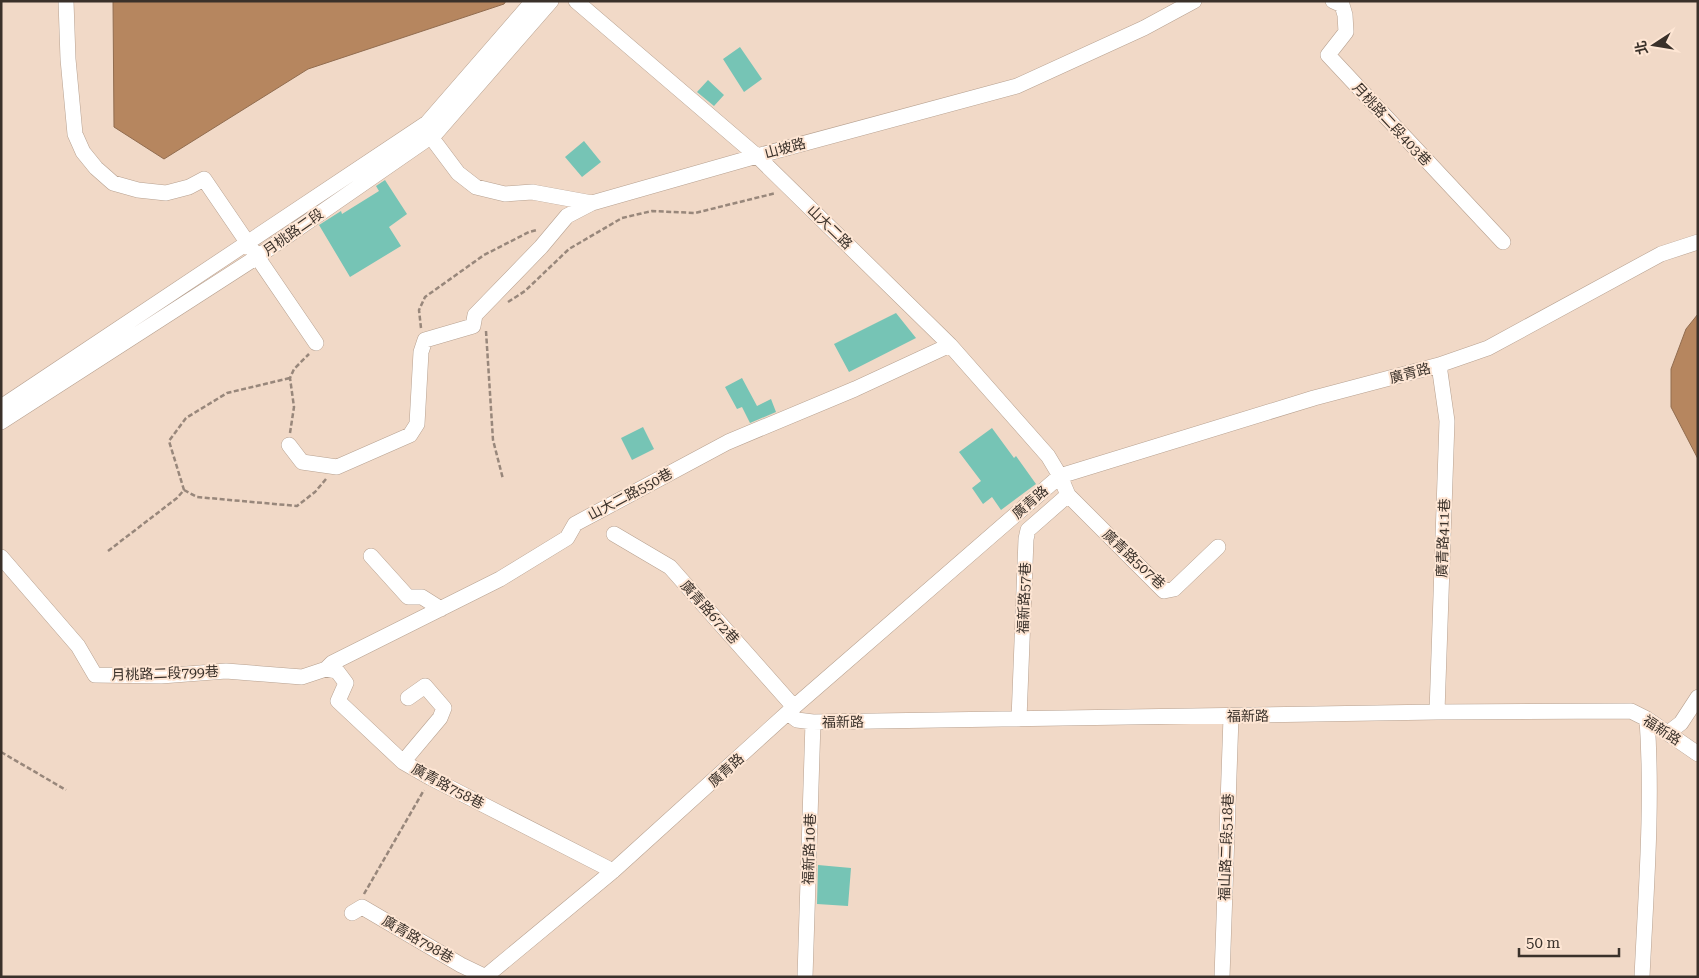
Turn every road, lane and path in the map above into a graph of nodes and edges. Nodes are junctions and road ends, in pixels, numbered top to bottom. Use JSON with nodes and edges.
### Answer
{"nodes":[{"id":1,"x":66,"y":1,"type":"edge"},
{"id":2,"x":533,"y":1,"type":"edge"},
{"id":3,"x":551,"y":1,"type":"edge"},
{"id":4,"x":576,"y":1,"type":"edge"},
{"id":5,"x":1194,"y":1,"type":"edge"},
{"id":6,"x":1333,"y":1,"type":"edge"},
{"id":7,"x":431,"y":137,"type":"junction"},
{"id":8,"x":757,"y":156,"type":"junction"},
{"id":9,"x":787,"y":185,"type":"junction"},
{"id":10,"x":592,"y":203,"type":"junction"},
{"id":11,"x":558,"y":227,"type":"junction"},
{"id":12,"x":1503,"y":242,"type":"dead end"},
{"id":13,"x":1698,"y":242,"type":"edge"},
{"id":14,"x":247,"y":244,"type":"junction"},
{"id":15,"x":257,"y":257,"type":"junction"},
{"id":16,"x":491,"y":299,"type":"junction"},
{"id":17,"x":490,"y":324,"type":"dead end"},
{"id":18,"x":316,"y":343,"type":"joint"},
{"id":19,"x":950,"y":345,"type":"junction"},
{"id":20,"x":423,"y":346,"type":"junction"},
{"id":21,"x":1440,"y":365,"type":"junction"},
{"id":22,"x":290,"y":378,"type":"junction"},
{"id":23,"x":1,"y":407,"type":"edge"},
{"id":24,"x":1,"y":422,"type":"edge"},
{"id":25,"x":289,"y":445,"type":"joint"},
{"id":26,"x":337,"y":467,"type":"junction"},
{"id":27,"x":1060,"y":476,"type":"junction"},
{"id":28,"x":503,"y":480,"type":"dead end"},
{"id":29,"x":184,"y":490,"type":"junction"},
{"id":30,"x":1068,"y":495,"type":"junction"},
{"id":31,"x":614,"y":534,"type":"dead end"},
{"id":32,"x":1218,"y":547,"type":"dead end"},
{"id":33,"x":108,"y":551,"type":"dead end"},
{"id":34,"x":371,"y":556,"type":"dead end"},
{"id":35,"x":1,"y":557,"type":"edge"},
{"id":36,"x":441,"y":609,"type":"junction"},
{"id":37,"x":326,"y":669,"type":"junction"},
{"id":38,"x":1698,"y":697,"type":"edge"},
{"id":39,"x":408,"y":698,"type":"dead end"},
{"id":40,"x":791,"y":710,"type":"junction"},
{"id":41,"x":1437,"y":712,"type":"junction"},
{"id":42,"x":1231,"y":717,"type":"junction"},
{"id":43,"x":1647,"y":719,"type":"junction"},
{"id":44,"x":1019,"y":720,"type":"junction"},
{"id":45,"x":813,"y":722,"type":"junction"},
{"id":46,"x":1668,"y":733,"type":"junction"},
{"id":47,"x":1,"y":752,"type":"edge"},
{"id":48,"x":1698,"y":754,"type":"edge"},
{"id":49,"x":403,"y":762,"type":"junction"},
{"id":50,"x":431,"y":778,"type":"junction"},
{"id":51,"x":66,"y":790,"type":"dead end"},
{"id":52,"x":612,"y":871,"type":"junction"},
{"id":53,"x":357,"y":910,"type":"joint"},
{"id":54,"x":486,"y":977,"type":"edge"},
{"id":55,"x":805,"y":977,"type":"edge"},
{"id":56,"x":1222,"y":977,"type":"edge"},
{"id":57,"x":1642,"y":977,"type":"edge"}],
"edges":[{"from":1,"to":14,"type":"street"},
{"from":2,"to":14,"type":"street","name":"月桃路二段"},
{"from":3,"to":7,"type":"street","name":"月桃路二段"},
{"from":4,"to":8,"type":"street","name":"山大二路"},
{"from":5,"to":8,"type":"street","name":"山坡路"},
{"from":6,"to":12,"type":"street","name":"月桃路二段403巷"},
{"from":7,"to":10,"type":"street"},
{"from":7,"to":15,"type":"street","name":"月桃路二段"},
{"from":8,"to":9,"type":"street","name":"山大二路"},
{"from":8,"to":10,"type":"street","name":"山坡路"},
{"from":9,"to":16,"type":"path"},
{"from":9,"to":19,"type":"street","name":"山大二路"},
{"from":10,"to":11,"type":"street","name":"山坡路"},
{"from":11,"to":16,"type":"street","name":"山坡路"},
{"from":11,"to":20,"type":"path"},
{"from":13,"to":21,"type":"street","name":"廣青路"},
{"from":14,"to":15,"type":"street"},
{"from":14,"to":23,"type":"street","name":"月桃路二段"},
{"from":15,"to":18,"type":"street"},
{"from":15,"to":24,"type":"street","name":"月桃路二段"},
{"from":16,"to":20,"type":"street","name":"山坡路"},
{"from":17,"to":28,"type":"path"},
{"from":18,"to":22,"type":"path"},
{"from":19,"to":27,"type":"street","name":"山大二路"},
{"from":19,"to":36,"type":"street","name":"山大二路550巷"},
{"from":20,"to":26,"type":"street"},
{"from":21,"to":27,"type":"street","name":"廣青路"},
{"from":21,"to":41,"type":"street","name":"廣青路411巷"},
{"from":22,"to":25,"type":"path"},
{"from":22,"to":29,"type":"path"},
{"from":25,"to":26,"type":"street"},
{"from":26,"to":29,"type":"path"},
{"from":27,"to":30,"type":"street","name":"廣青路507巷"},
{"from":27,"to":40,"type":"street","name":"廣青路"},
{"from":29,"to":33,"type":"path"},
{"from":30,"to":32,"type":"street","name":"廣青路507巷"},
{"from":30,"to":44,"type":"street","name":"福新路57巷"},
{"from":31,"to":40,"type":"street","name":"廣青路672巷"},
{"from":34,"to":36,"type":"street"},
{"from":35,"to":37,"type":"street","name":"月桃路二段799巷"},
{"from":36,"to":37,"type":"street","name":"山大二路550巷"},
{"from":37,"to":49,"type":"street","name":"廣青路758巷"},
{"from":38,"to":46,"type":"street"},
{"from":39,"to":49,"type":"street"},
{"from":40,"to":45,"type":"street","name":"福新路"},
{"from":40,"to":52,"type":"street","name":"廣青路"},
{"from":41,"to":42,"type":"street","name":"福新路"},
{"from":41,"to":43,"type":"street","name":"福新路"},
{"from":42,"to":44,"type":"street","name":"福新路"},
{"from":42,"to":56,"type":"street","name":"福山路二段518巷"},
{"from":43,"to":46,"type":"street","name":"福新路"},
{"from":43,"to":57,"type":"street"},
{"from":44,"to":45,"type":"street","name":"福新路"},
{"from":45,"to":55,"type":"street","name":"福新路10巷"},
{"from":46,"to":48,"type":"street","name":"福新路"},
{"from":47,"to":51,"type":"path"},
{"from":49,"to":50,"type":"street","name":"廣青路758巷"},
{"from":50,"to":52,"type":"street","name":"廣青路758巷"},
{"from":50,"to":53,"type":"path"},
{"from":52,"to":54,"type":"street","name":"廣青路"},
{"from":53,"to":54,"type":"street","name":"廣青路798巷"}]}
